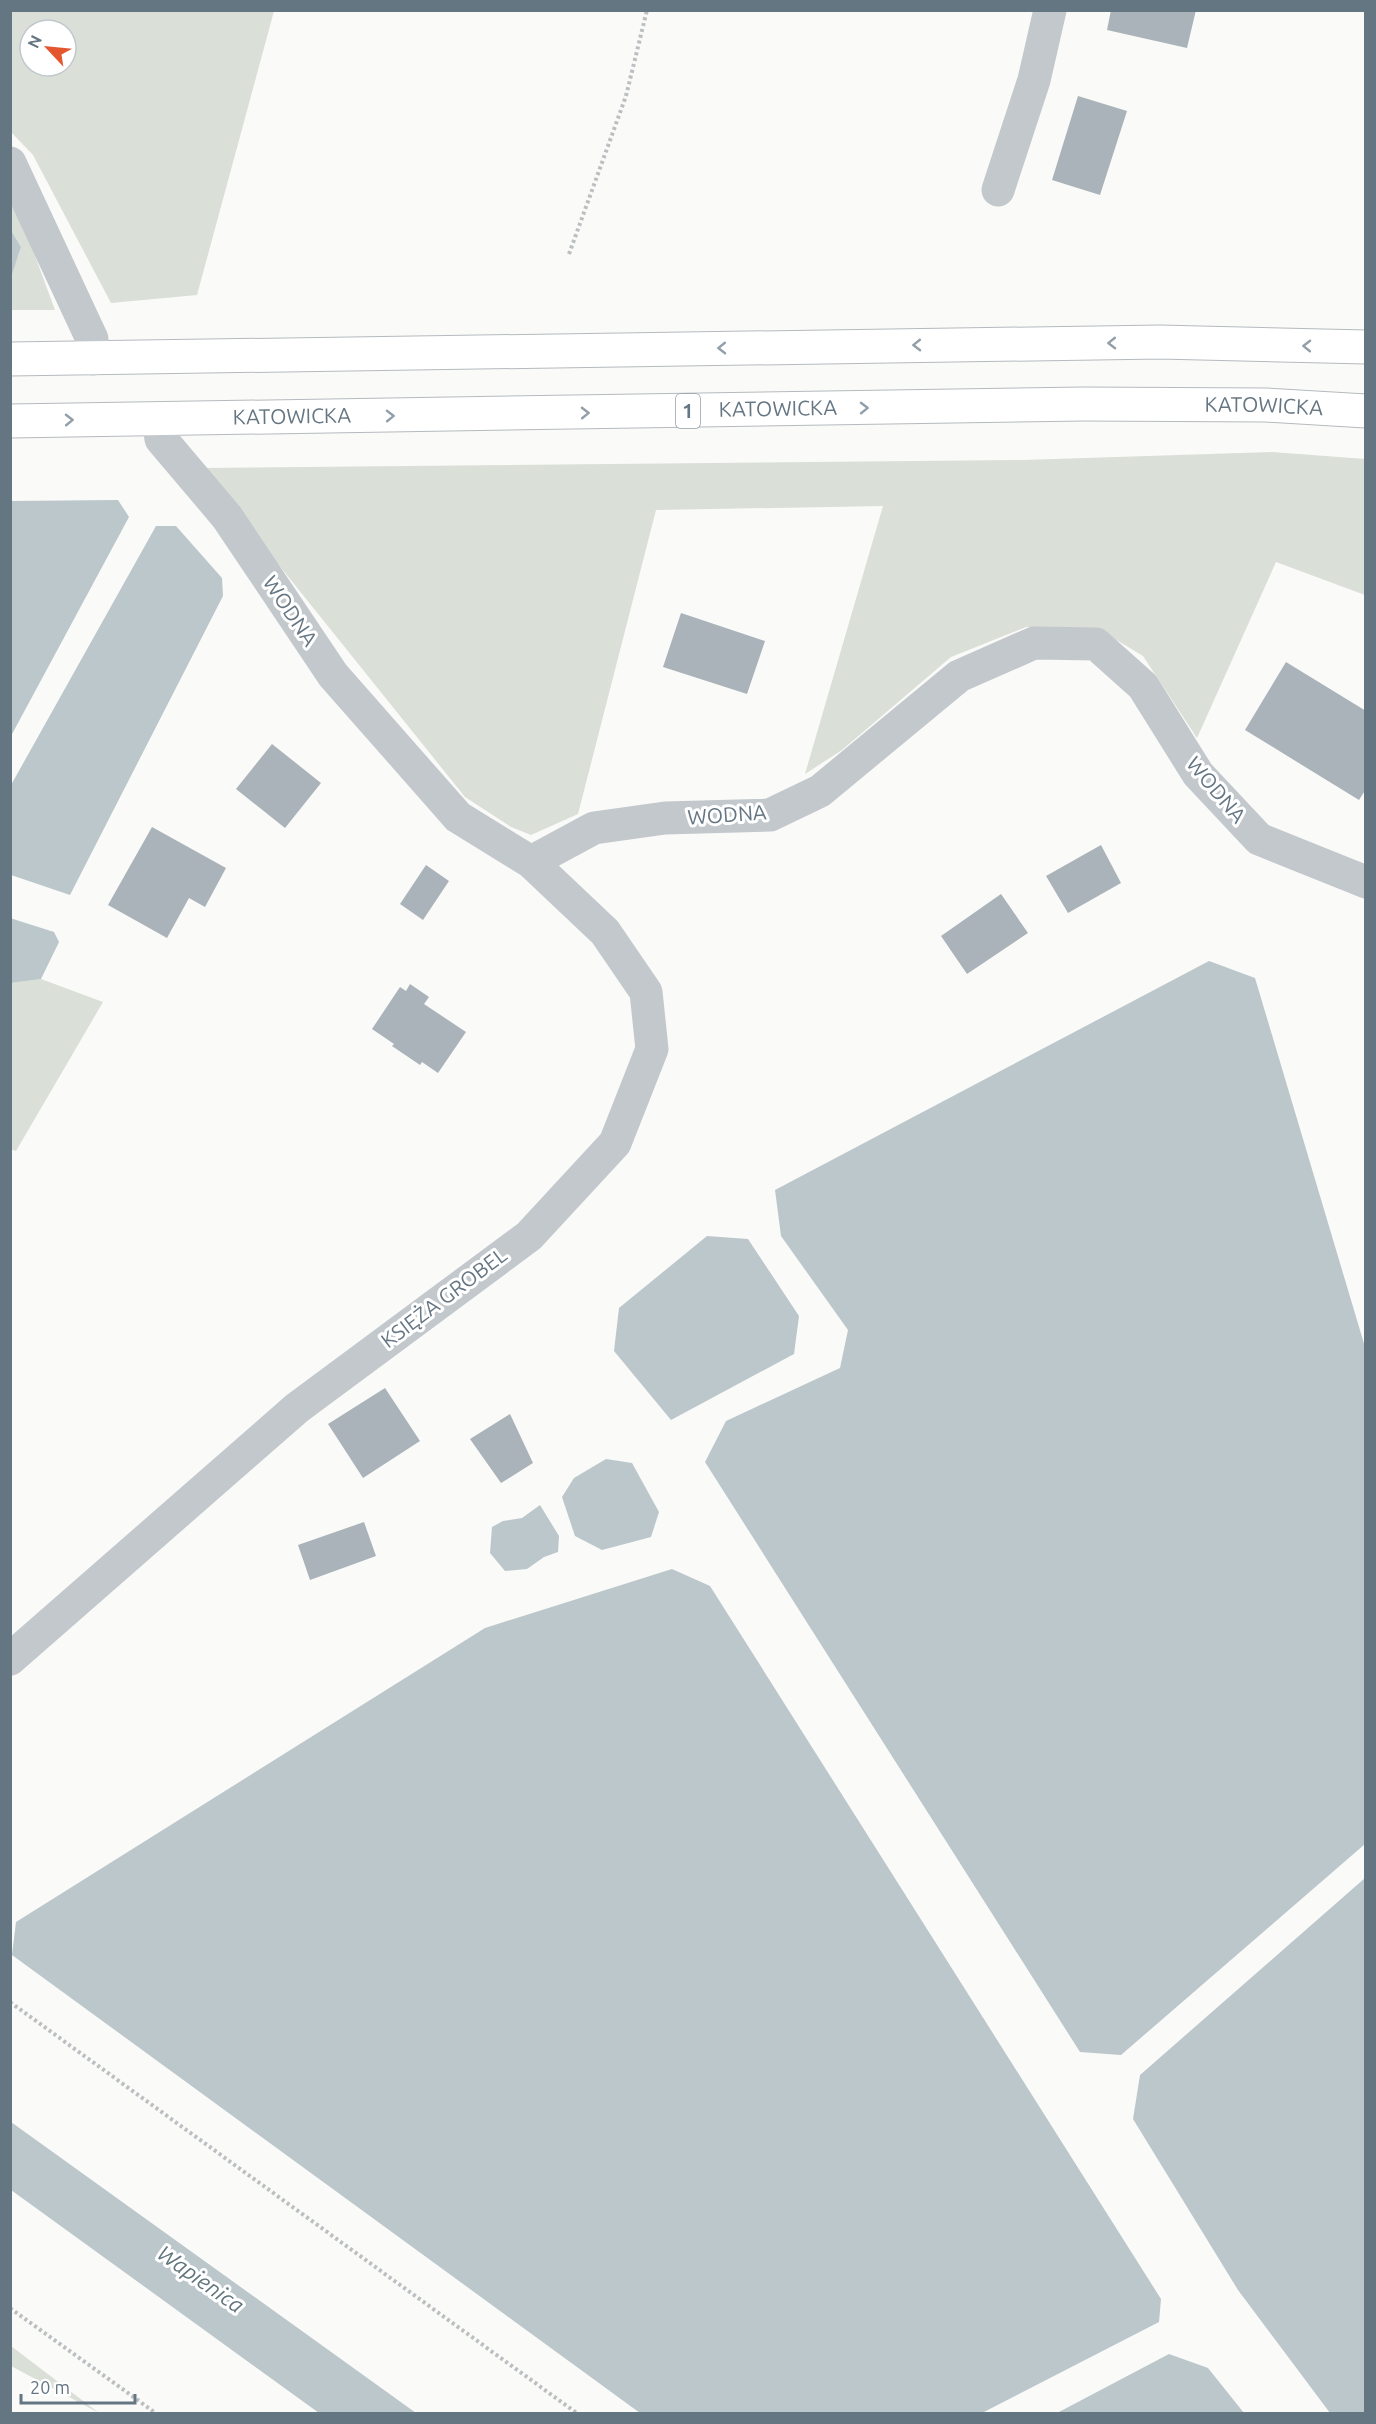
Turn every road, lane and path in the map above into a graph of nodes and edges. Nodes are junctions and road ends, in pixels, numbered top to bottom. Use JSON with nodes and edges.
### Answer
{"nodes":[{"id":1,"x":647,"y":10,"type":"edge"},
{"id":2,"x":1050,"y":10,"type":"edge"},
{"id":3,"x":10,"y":164,"type":"edge"},
{"id":4,"x":998,"y":190,"type":"dead end"},
{"id":5,"x":569,"y":254,"type":"dead end"},
{"id":6,"x":1365,"y":347,"type":"edge"},
{"id":7,"x":10,"y":359,"type":"edge"},
{"id":8,"x":93,"y":359,"type":"junction"},
{"id":9,"x":1365,"y":411,"type":"edge"},
{"id":10,"x":158,"y":419,"type":"junction"},
{"id":11,"x":10,"y":421,"type":"edge"},
{"id":12,"x":531,"y":862,"type":"junction"},
{"id":13,"x":1365,"y":882,"type":"edge"},
{"id":14,"x":10,"y":1659,"type":"edge"},
{"id":15,"x":10,"y":2002,"type":"edge"},
{"id":16,"x":10,"y":2308,"type":"edge"},
{"id":17,"x":158,"y":2414,"type":"edge"},
{"id":18,"x":578,"y":2414,"type":"edge"}],
"edges":[{"from":1,"to":5,"type":"path"},
{"from":2,"to":4,"type":"street"},
{"from":3,"to":8,"type":"street"},
{"from":6,"to":8,"type":"main road","one_way":true},
{"from":7,"to":8,"type":"main road"},
{"from":10,"to":9,"type":"main road","name":"KATOWICKA","number":"1","one_way":true},
{"from":11,"to":10,"type":"main road","name":"KATOWICKA","number":"1","one_way":true},
{"from":10,"to":12,"type":"street","name":"WODNA"},
{"from":12,"to":13,"type":"street","name":"WODNA"},
{"from":12,"to":14,"type":"street","name":"KSIĘŻA GROBEL"},
{"from":15,"to":18,"type":"path"},
{"from":16,"to":17,"type":"path"}]}
